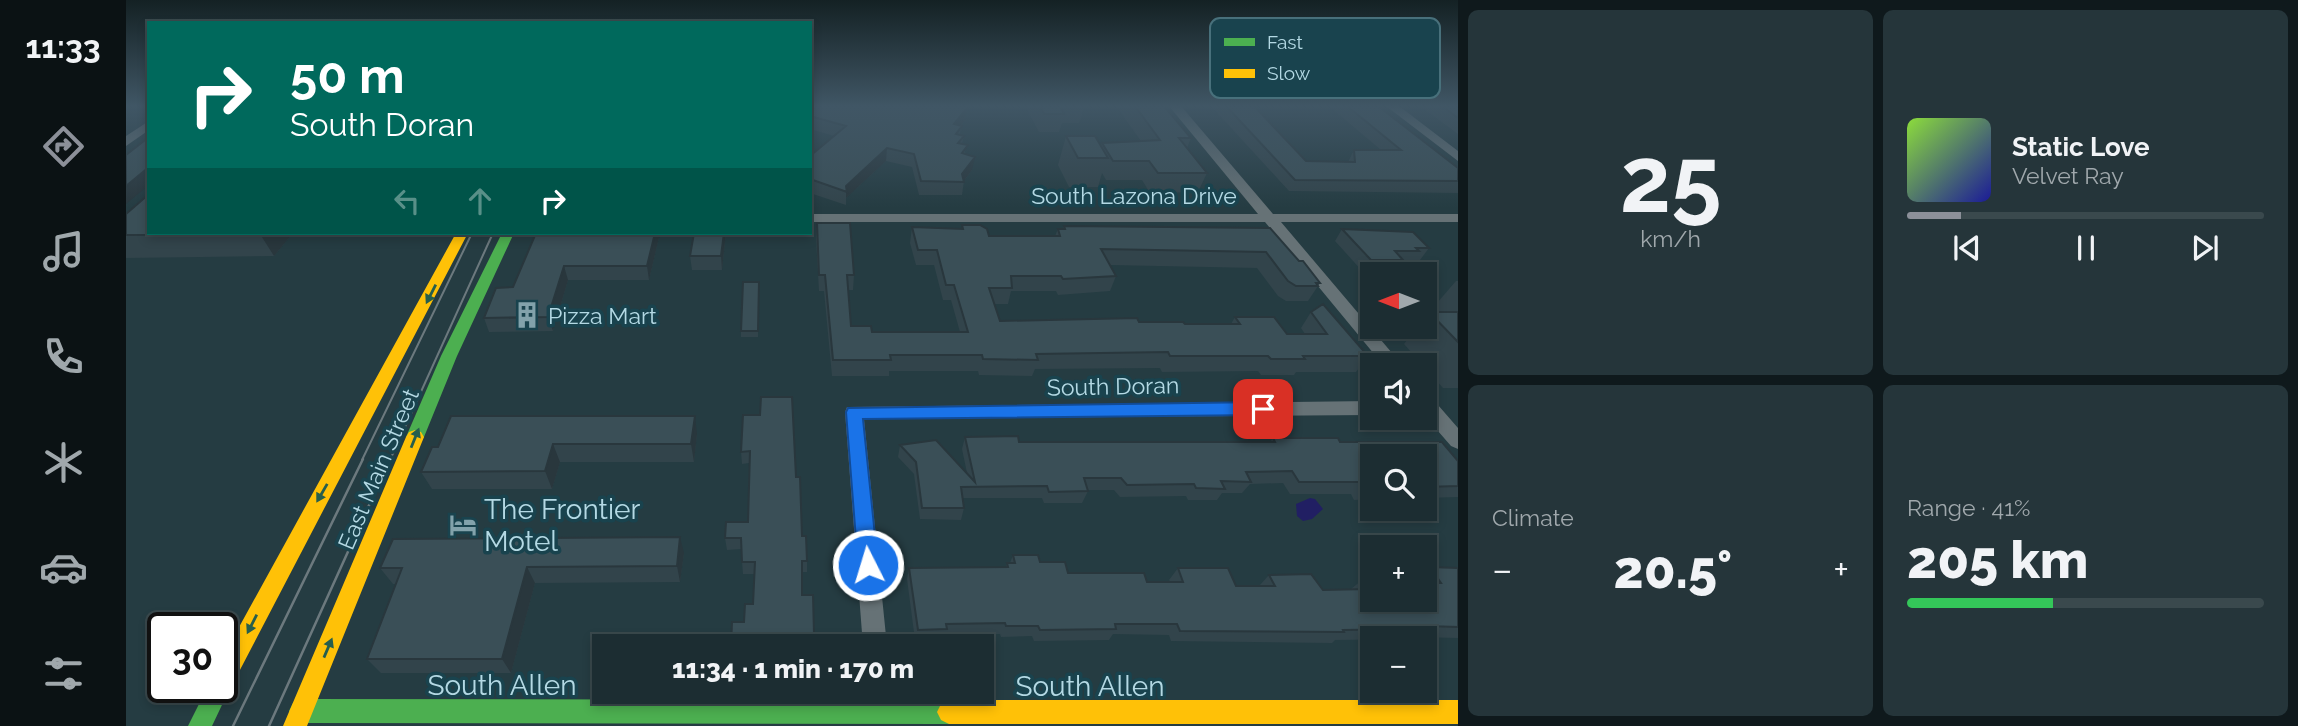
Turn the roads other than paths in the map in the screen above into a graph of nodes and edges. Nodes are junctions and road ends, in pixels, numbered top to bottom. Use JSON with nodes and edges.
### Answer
{"nodes":[{"id":1,"x":1204,"y":140,"type":"edge"},
{"id":2,"x":1436,"y":140,"type":"edge"},
{"id":3,"x":1458,"y":157,"type":"edge"},
{"id":4,"x":1269,"y":217,"type":"junction"},
{"id":5,"x":812,"y":218,"type":"edge"},
{"id":6,"x":1458,"y":218,"type":"edge"},
{"id":7,"x":461,"y":235,"type":"edge"},
{"id":8,"x":507,"y":235,"type":"edge"},
{"id":9,"x":1383,"y":353,"type":"edge"},
{"id":10,"x":1360,"y":408,"type":"edge"},
{"id":11,"x":1437,"y":415,"type":"edge"},
{"id":12,"x":1458,"y":441,"type":"edge"},
{"id":13,"x":874,"y":634,"type":"edge"},
{"id":14,"x":238,"y":650,"type":"edge"},
{"id":15,"x":212,"y":703,"type":"edge"},
{"id":16,"x":812,"y":704,"type":"edge"},
{"id":17,"x":994,"y":704,"type":"edge"},
{"id":18,"x":1458,"y":712,"type":"edge"},
{"id":19,"x":298,"y":719,"type":"edge"},
{"id":20,"x":200,"y":726,"type":"edge"}],
"edges":[{"from":1,"to":4,"type":"street"},
{"from":2,"to":3,"type":"street"},
{"from":4,"to":5,"type":"street","name":"South Lazona Drive"},
{"from":4,"to":6,"type":"street","name":"South Lazona Drive"},
{"from":4,"to":9,"type":"street"},
{"from":7,"to":14,"type":"main road","name":"East Main Street","one_way":true},
{"from":19,"to":8,"type":"main road","name":"East Main Street","one_way":true},
{"from":10,"to":13,"type":"street","name":"South Doran"},
{"from":11,"to":12,"type":"street"},
{"from":15,"to":20,"type":"main road"},
{"from":16,"to":19,"type":"main road","name":"South Allen"},
{"from":17,"to":18,"type":"main road","name":"South Allen"}]}
